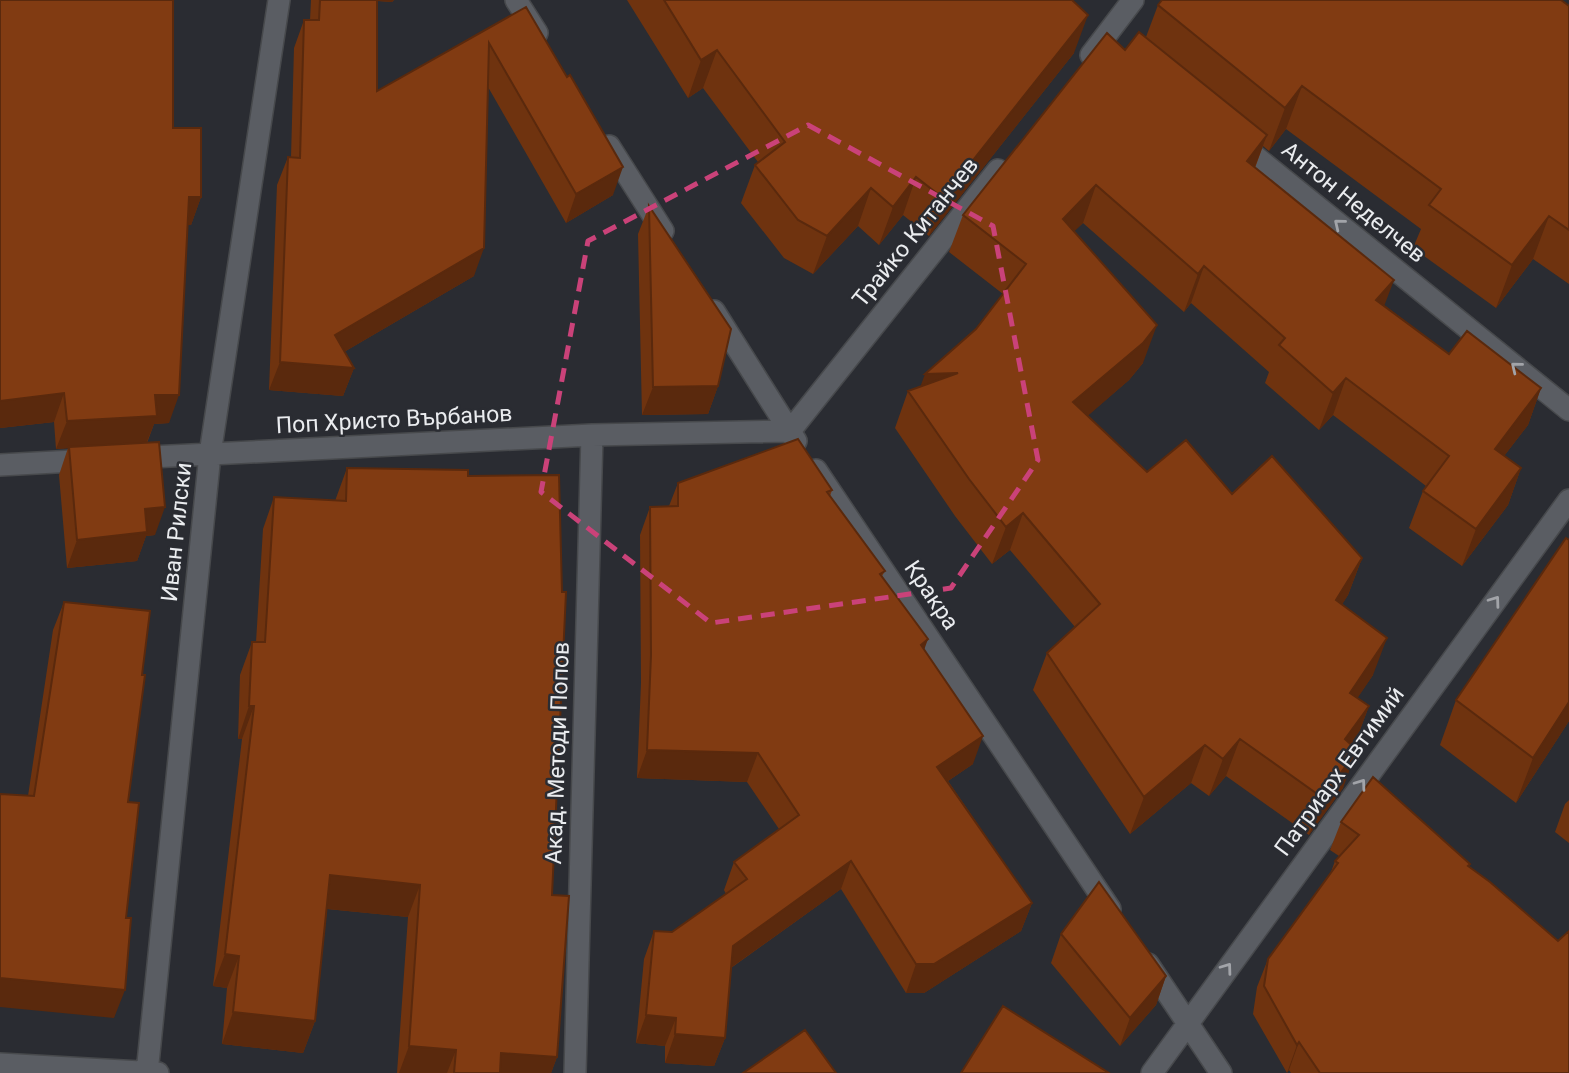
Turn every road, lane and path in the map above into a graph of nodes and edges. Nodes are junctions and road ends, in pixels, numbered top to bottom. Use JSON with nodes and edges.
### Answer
{"nodes":[{"id":1,"x":279,"y":0,"type":"edge"},
{"id":2,"x":516,"y":0,"type":"edge"},
{"id":3,"x":1133,"y":0,"type":"edge"},
{"id":4,"x":546,"y":47,"type":"edge"},
{"id":5,"x":1080,"y":68,"type":"edge"},
{"id":6,"x":598,"y":128,"type":"edge"},
{"id":7,"x":1224,"y":131,"type":"edge"},
{"id":8,"x":1012,"y":153,"type":"edge"},
{"id":9,"x":672,"y":245,"type":"edge"},
{"id":10,"x":701,"y":291,"type":"edge"},
{"id":11,"x":1569,"y":410,"type":"edge"},
{"id":12,"x":790,"y":431,"type":"junction"},
{"id":13,"x":592,"y":435,"type":"junction"},
{"id":14,"x":210,"y":454,"type":"junction"},
{"id":15,"x":0,"y":465,"type":"edge"},
{"id":16,"x":1569,"y":499,"type":"edge"},
{"id":17,"x":1187,"y":1024,"type":"junction"},
{"id":18,"x":0,"y":1064,"type":"edge"},
{"id":19,"x":151,"y":1073,"type":"edge"},
{"id":20,"x":575,"y":1073,"type":"edge"},
{"id":21,"x":1152,"y":1073,"type":"edge"},
{"id":22,"x":1221,"y":1073,"type":"edge"}],
"edges":[{"from":1,"to":14,"type":"street","name":"Иван Рилски"},
{"from":2,"to":4,"type":"street"},
{"from":3,"to":5,"type":"street"},
{"from":6,"to":9,"type":"street"},
{"from":11,"to":7,"type":"street","name":"Антон Неделчев","one_way":true},
{"from":8,"to":12,"type":"street","name":"Трайко Китанчев"},
{"from":10,"to":12,"type":"street","name":"Кракра"},
{"from":12,"to":13,"type":"street","name":"Поп Христо Върбанов"},
{"from":12,"to":17,"type":"street","name":"Кракра"},
{"from":13,"to":14,"type":"street","name":"Поп Христо Върбанов"},
{"from":13,"to":20,"type":"street","name":"Акад. Методи Попов"},
{"from":14,"to":15,"type":"street","name":"Поп Христо Върбанов"},
{"from":14,"to":19,"type":"street","name":"Иван Рилски"},
{"from":17,"to":16,"type":"street","name":"Патриарх Евтимий","one_way":true},
{"from":17,"to":21,"type":"street","name":"Патриарх Евтимий"},
{"from":17,"to":22,"type":"street","name":"Кракра"},
{"from":18,"to":19,"type":"street"}]}
